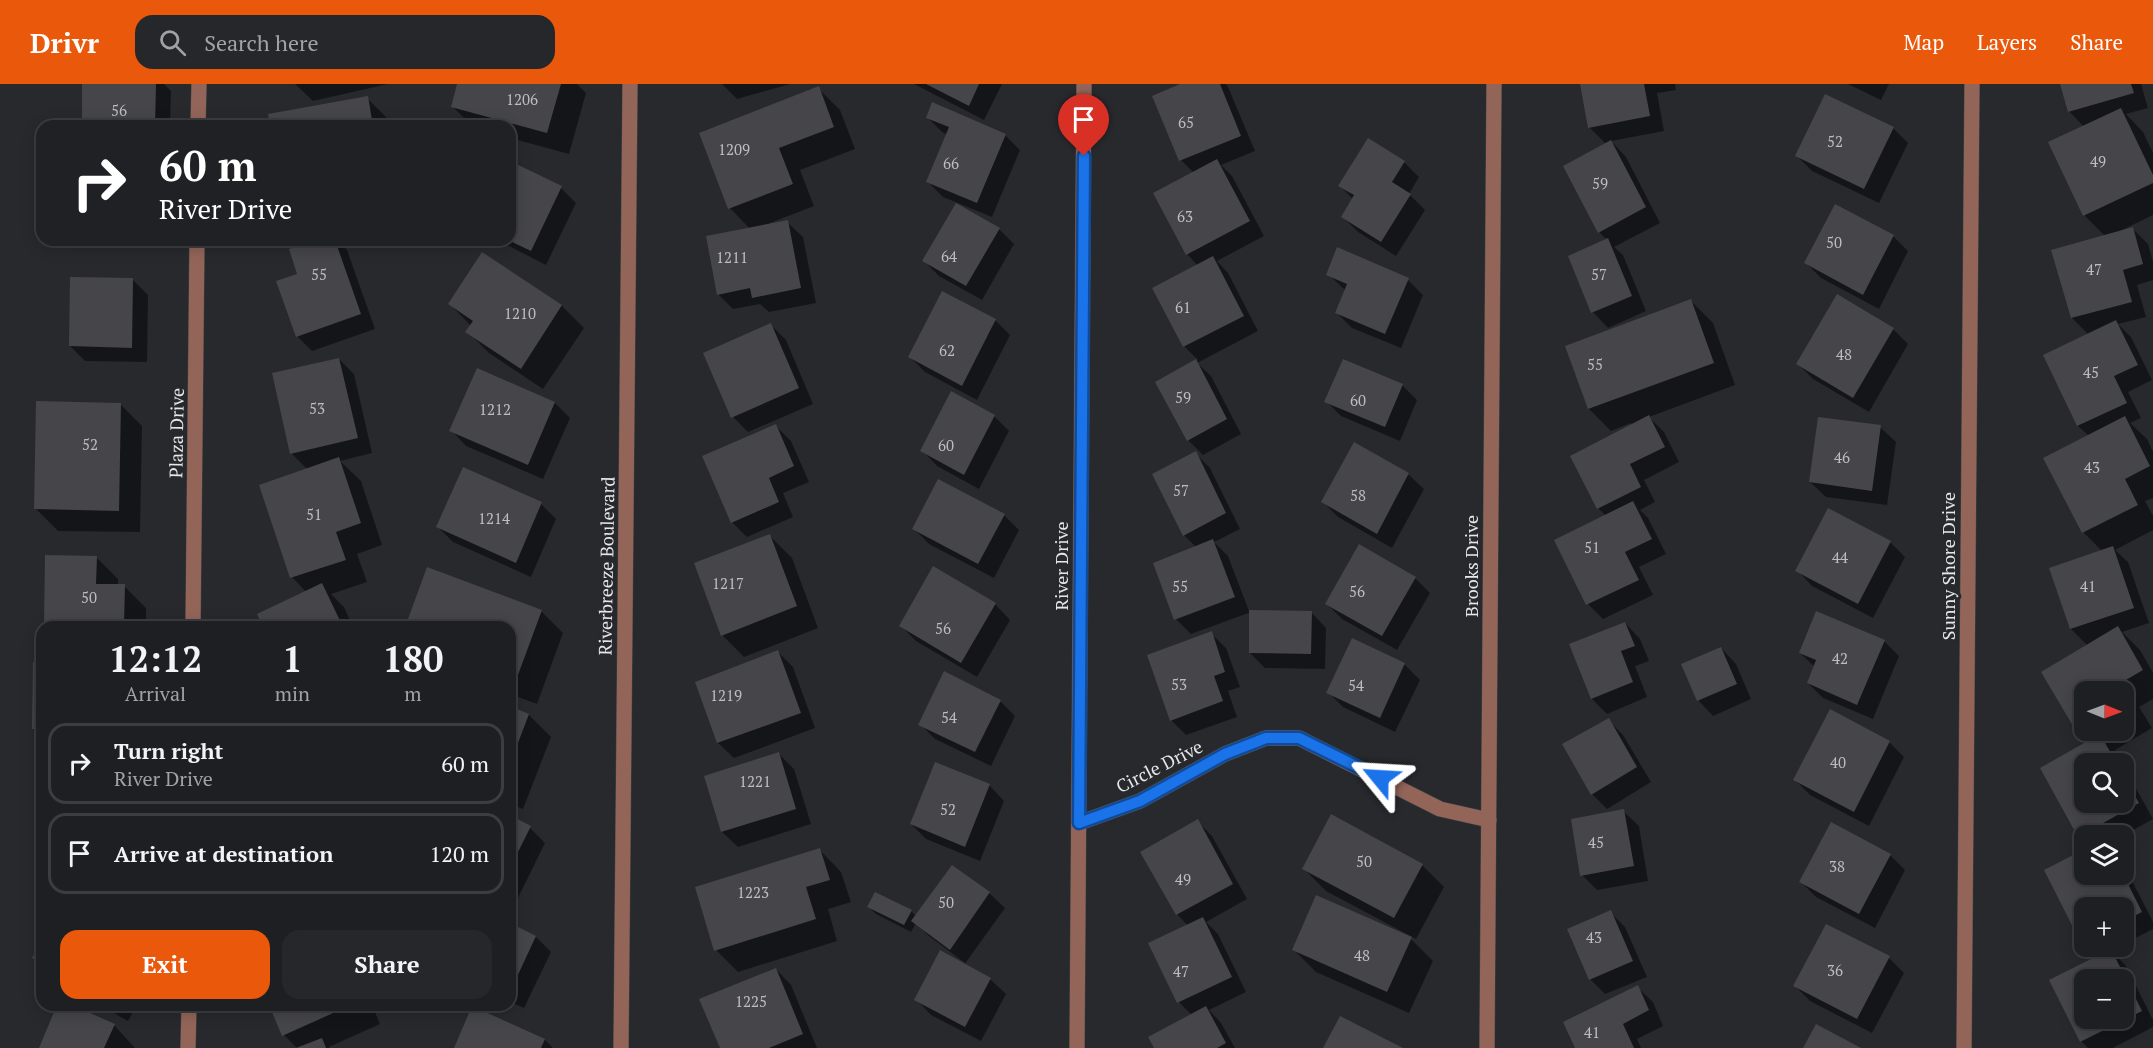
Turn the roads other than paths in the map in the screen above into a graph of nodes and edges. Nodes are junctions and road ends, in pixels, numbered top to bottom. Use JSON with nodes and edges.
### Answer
{"nodes":[{"id":1,"x":199,"y":84,"type":"edge"},
{"id":2,"x":630,"y":84,"type":"edge"},
{"id":3,"x":1084,"y":84,"type":"edge"},
{"id":4,"x":1494,"y":84,"type":"edge"},
{"id":5,"x":1972,"y":84,"type":"edge"},
{"id":6,"x":198,"y":120,"type":"edge"},
{"id":7,"x":197,"y":246,"type":"edge"},
{"id":8,"x":193,"y":621,"type":"edge"},
{"id":9,"x":1489,"y":820,"type":"junction"},
{"id":10,"x":1079,"y":823,"type":"junction"},
{"id":11,"x":189,"y":1011,"type":"edge"},
{"id":12,"x":188,"y":1048,"type":"edge"},
{"id":13,"x":621,"y":1048,"type":"edge"},
{"id":14,"x":1077,"y":1048,"type":"edge"},
{"id":15,"x":1487,"y":1048,"type":"edge"},
{"id":16,"x":1964,"y":1048,"type":"edge"}],
"edges":[{"from":1,"to":6,"type":"street"},
{"from":2,"to":13,"type":"street","name":"Riverbreeze Boulevard"},
{"from":3,"to":10,"type":"street","name":"River Drive"},
{"from":4,"to":9,"type":"street","name":"Brooks Drive"},
{"from":5,"to":16,"type":"street","name":"Sunny Shore Drive"},
{"from":7,"to":8,"type":"street","name":"Plaza Drive"},
{"from":9,"to":10,"type":"street","name":"Circle Drive"},
{"from":9,"to":15,"type":"street","name":"Brooks Drive"},
{"from":10,"to":14,"type":"street","name":"River Drive"},
{"from":11,"to":12,"type":"street"}]}
